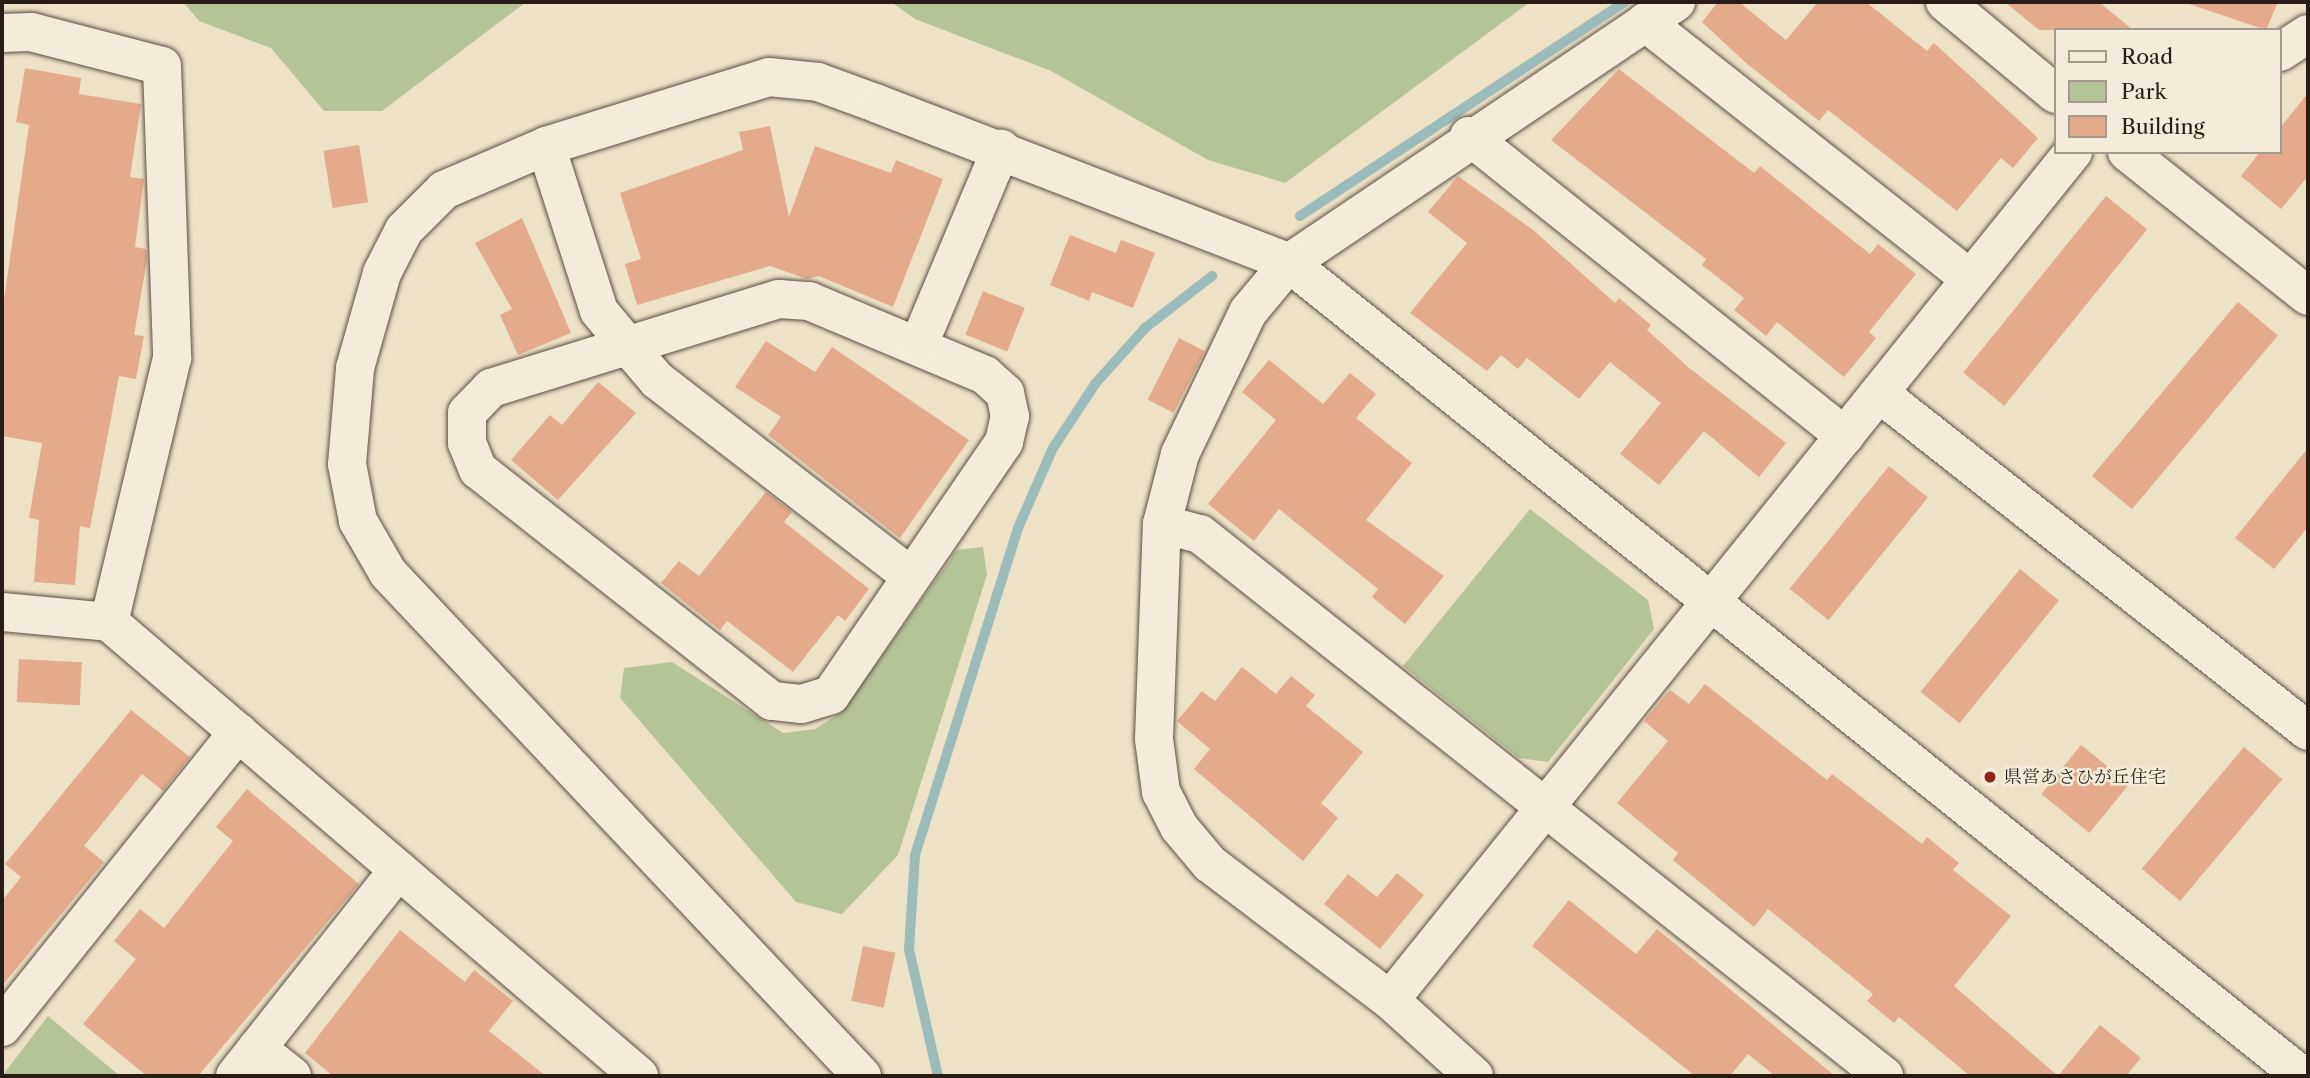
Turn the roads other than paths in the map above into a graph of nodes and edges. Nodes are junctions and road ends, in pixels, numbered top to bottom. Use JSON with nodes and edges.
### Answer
{"nodes":[{"id":1,"x":1945,"y":2,"type":"edge"},
{"id":2,"x":1660,"y":12,"type":"edge"},
{"id":3,"x":2,"y":33,"type":"edge"},
{"id":4,"x":2308,"y":34,"type":"edge"},
{"id":5,"x":2282,"y":51,"type":"edge"},
{"id":6,"x":2054,"y":92,"type":"edge"},
{"id":7,"x":1469,"y":136,"type":"junction"},
{"id":8,"x":545,"y":146,"type":"junction"},
{"id":9,"x":1001,"y":149,"type":"junction"},
{"id":10,"x":2071,"y":154,"type":"edge"},
{"id":11,"x":2130,"y":154,"type":"edge"},
{"id":12,"x":1289,"y":263,"type":"junction"},
{"id":13,"x":1968,"y":277,"type":"junction"},
{"id":14,"x":2308,"y":296,"type":"edge"},
{"id":15,"x":919,"y":344,"type":"junction"},
{"id":16,"x":628,"y":346,"type":"junction"},
{"id":17,"x":1879,"y":393,"type":"junction"},
{"id":18,"x":1845,"y":436,"type":"junction"},
{"id":19,"x":1163,"y":524,"type":"junction"},
{"id":20,"x":908,"y":574,"type":"junction"},
{"id":21,"x":1713,"y":602,"type":"junction"},
{"id":22,"x":2,"y":612,"type":"edge"},
{"id":23,"x":109,"y":622,"type":"junction"},
{"id":24,"x":2308,"y":731,"type":"edge"},
{"id":25,"x":238,"y":732,"type":"junction"},
{"id":26,"x":1546,"y":806,"type":"junction"},
{"id":27,"x":398,"y":870,"type":"junction"},
{"id":28,"x":1390,"y":1000,"type":"junction"},
{"id":29,"x":2,"y":1027,"type":"edge"},
{"id":30,"x":246,"y":1062,"type":"edge"},
{"id":31,"x":292,"y":1076,"type":"edge"},
{"id":32,"x":639,"y":1076,"type":"edge"},
{"id":33,"x":862,"y":1076,"type":"edge"},
{"id":34,"x":1474,"y":1076,"type":"edge"},
{"id":35,"x":1884,"y":1076,"type":"edge"},
{"id":36,"x":2302,"y":1076,"type":"edge"}],
"edges":[{"from":1,"to":6,"type":"street"},
{"from":2,"to":7,"type":"street"},
{"from":2,"to":13,"type":"street"},
{"from":3,"to":23,"type":"street"},
{"from":4,"to":5,"type":"street"},
{"from":7,"to":12,"type":"street"},
{"from":7,"to":18,"type":"street"},
{"from":8,"to":9,"type":"street"},
{"from":8,"to":16,"type":"street"},
{"from":8,"to":33,"type":"street"},
{"from":9,"to":12,"type":"street"},
{"from":9,"to":15,"type":"street"},
{"from":10,"to":13,"type":"street"},
{"from":11,"to":14,"type":"street"},
{"from":12,"to":19,"type":"street"},
{"from":12,"to":21,"type":"street"},
{"from":13,"to":17,"type":"street"},
{"from":15,"to":16,"type":"street"},
{"from":15,"to":20,"type":"street"},
{"from":16,"to":20,"type":"street"},
{"from":16,"to":20,"type":"street"},
{"from":17,"to":18,"type":"street"},
{"from":17,"to":24,"type":"street"},
{"from":18,"to":21,"type":"street"},
{"from":19,"to":26,"type":"street"},
{"from":19,"to":28,"type":"street"},
{"from":21,"to":26,"type":"street"},
{"from":21,"to":36,"type":"street"},
{"from":22,"to":23,"type":"street"},
{"from":23,"to":25,"type":"street"},
{"from":25,"to":27,"type":"street"},
{"from":25,"to":29,"type":"street"},
{"from":26,"to":28,"type":"street"},
{"from":26,"to":35,"type":"street"},
{"from":27,"to":30,"type":"street"},
{"from":27,"to":32,"type":"street"},
{"from":28,"to":34,"type":"street"},
{"from":30,"to":31,"type":"street"}]}
